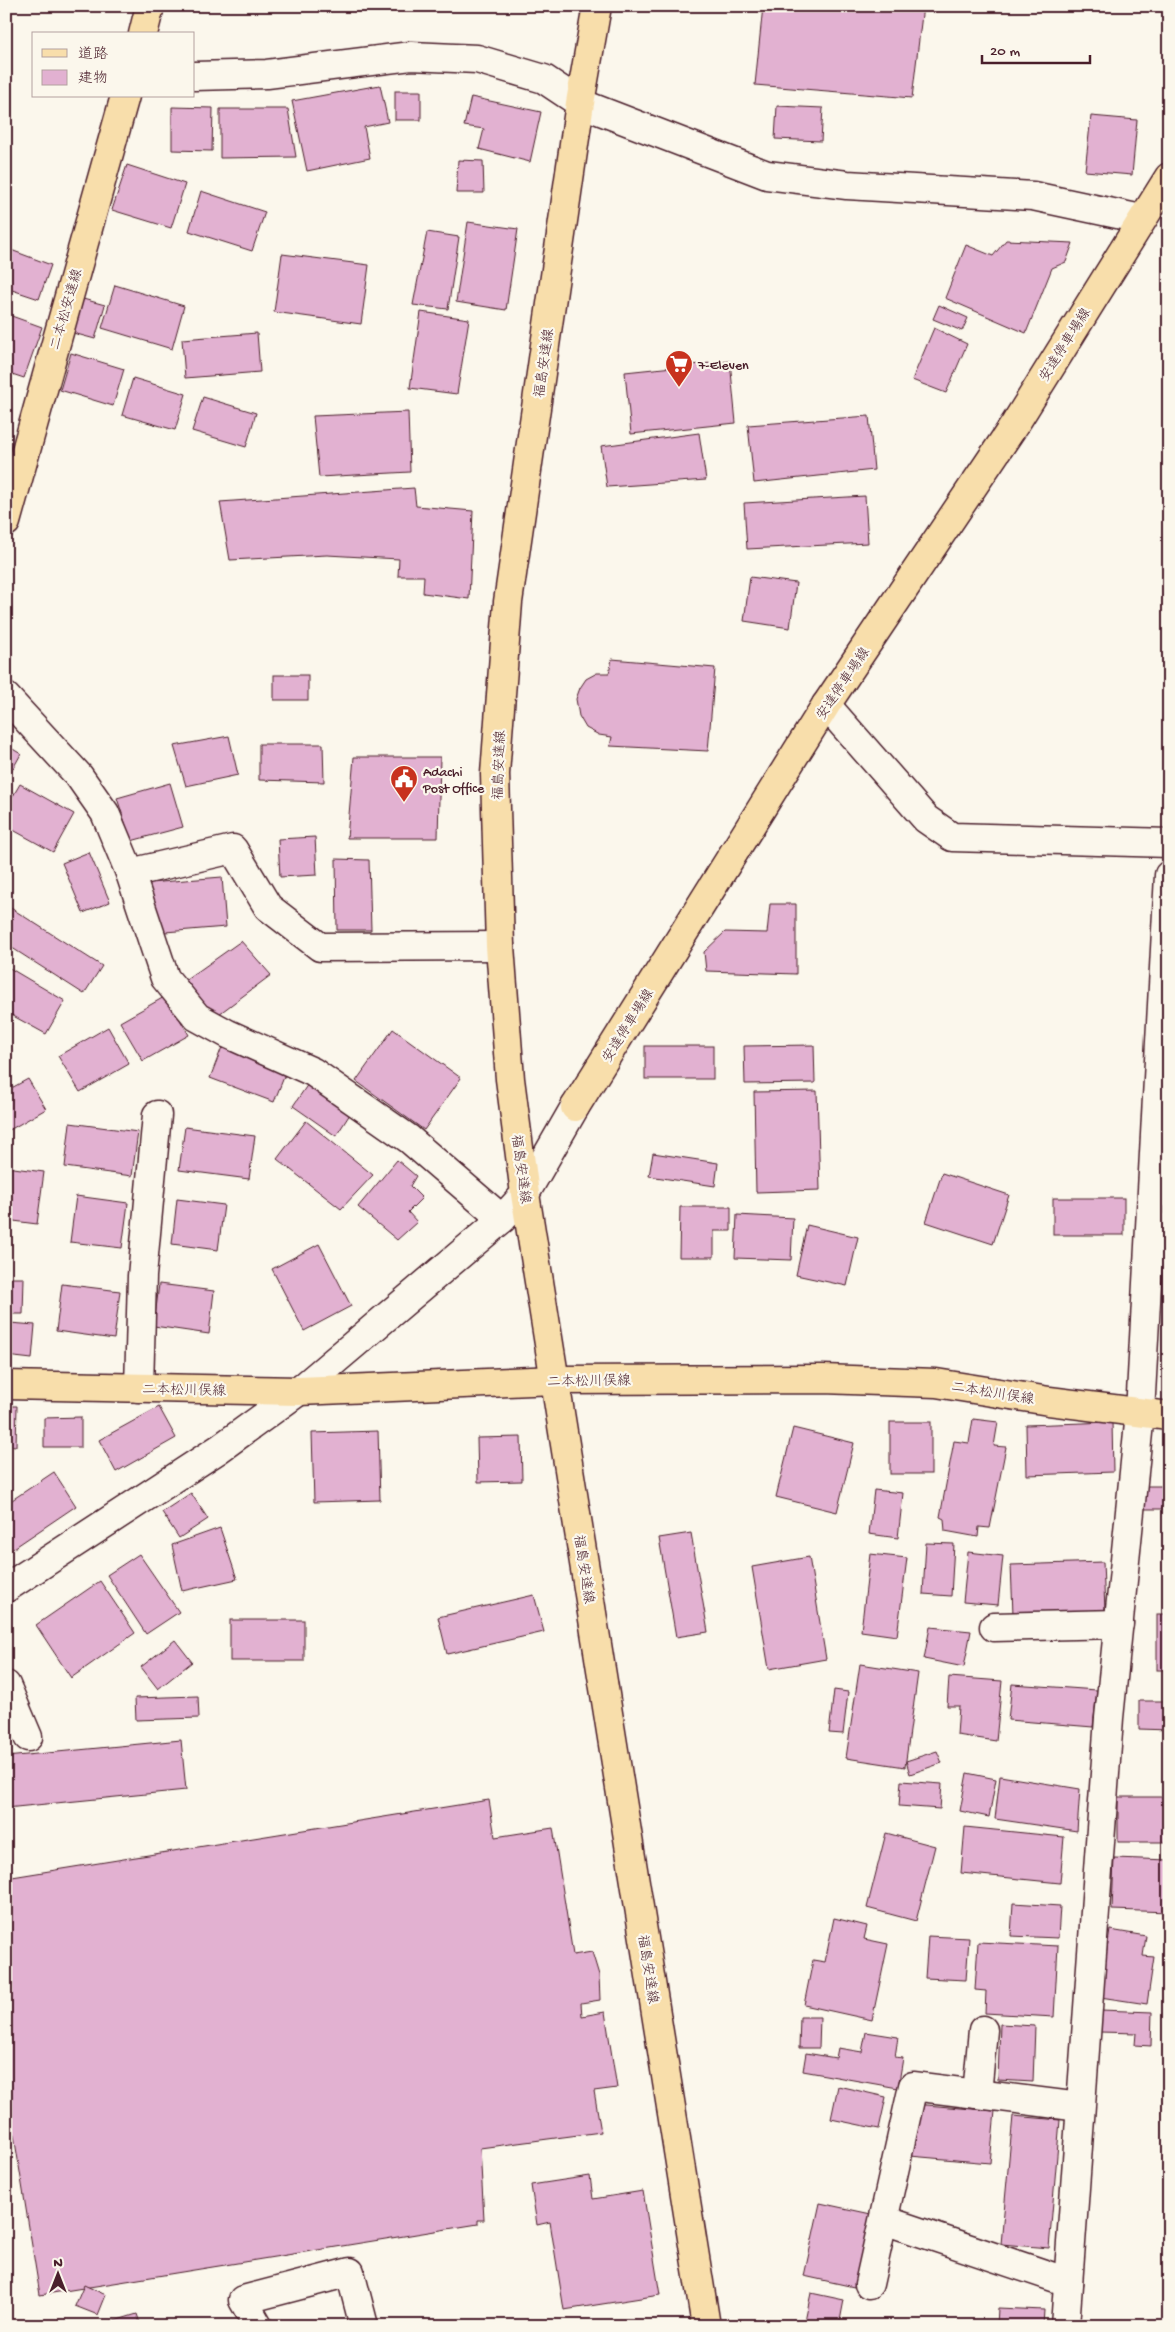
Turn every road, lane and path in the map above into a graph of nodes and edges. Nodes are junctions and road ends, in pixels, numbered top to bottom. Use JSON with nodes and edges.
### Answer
{"nodes":[{"id":1,"x":150,"y":6,"type":"edge"},
{"id":2,"x":596,"y":6,"type":"edge"},
{"id":3,"x":144,"y":32,"type":"edge"},
{"id":4,"x":195,"y":76,"type":"edge"},
{"id":5,"x":124,"y":98,"type":"edge"},
{"id":6,"x":580,"y":103,"type":"junction"},
{"id":7,"x":1169,"y":177,"type":"edge"},
{"id":8,"x":1141,"y":219,"type":"junction"},
{"id":9,"x":6,"y":522,"type":"edge"},
{"id":10,"x":6,"y":697,"type":"edge"},
{"id":11,"x":826,"y":705,"type":"junction"},
{"id":12,"x":1169,"y":843,"type":"edge"},
{"id":13,"x":130,"y":873,"type":"junction"},
{"id":14,"x":1169,"y":875,"type":"edge"},
{"id":15,"x":500,"y":946,"type":"junction"},
{"id":16,"x":575,"y":1107,"type":"joint"},
{"id":17,"x":157,"y":1115,"type":"dead end"},
{"id":18,"x":525,"y":1194,"type":"junction"},
{"id":19,"x":502,"y":1219,"type":"junction"},
{"id":20,"x":555,"y":1380,"type":"junction"},
{"id":21,"x":6,"y":1385,"type":"edge"},
{"id":22,"x":139,"y":1388,"type":"junction"},
{"id":23,"x":299,"y":1391,"type":"junction"},
{"id":24,"x":1140,"y":1414,"type":"junction"},
{"id":25,"x":1169,"y":1416,"type":"edge"},
{"id":26,"x":6,"y":1588,"type":"edge"},
{"id":27,"x":1119,"y":1624,"type":"junction"},
{"id":28,"x":994,"y":1627,"type":"dead end"},
{"id":29,"x":6,"y":1685,"type":"edge"},
{"id":30,"x":28,"y":1737,"type":"dead end"},
{"id":31,"x":983,"y":2030,"type":"dead end"},
{"id":32,"x":977,"y":2094,"type":"junction"},
{"id":33,"x":1080,"y":2107,"type":"junction"},
{"id":34,"x":884,"y":2220,"type":"junction"},
{"id":35,"x":1068,"y":2282,"type":"junction"},
{"id":36,"x":869,"y":2284,"type":"dead end"},
{"id":37,"x":258,"y":2326,"type":"edge"},
{"id":38,"x":364,"y":2326,"type":"edge"},
{"id":39,"x":706,"y":2326,"type":"edge"},
{"id":40,"x":1065,"y":2326,"type":"edge"}],
"edges":[{"from":1,"to":3,"type":"main road"},
{"from":2,"to":6,"type":"main road","name":"福島安達線"},
{"from":4,"to":6,"type":"street"},
{"from":5,"to":9,"type":"main road","name":"二本松安達線"},
{"from":6,"to":8,"type":"street"},
{"from":6,"to":15,"type":"main road","name":"福島安達線"},
{"from":7,"to":8,"type":"main road","name":"安達停車場線"},
{"from":8,"to":11,"type":"main road","name":"安達停車場線"},
{"from":10,"to":13,"type":"street"},
{"from":11,"to":12,"type":"street"},
{"from":11,"to":16,"type":"main road","name":"安達停車場線"},
{"from":13,"to":15,"type":"street"},
{"from":13,"to":19,"type":"street"},
{"from":14,"to":24,"type":"street"},
{"from":15,"to":18,"type":"main road","name":"福島安達線"},
{"from":16,"to":18,"type":"street","name":"安達停車場線"},
{"from":17,"to":22,"type":"street"},
{"from":18,"to":19,"type":"street","name":"安達停車場線"},
{"from":18,"to":20,"type":"main road","name":"福島安達線"},
{"from":19,"to":23,"type":"street","name":"安達停車場線"},
{"from":20,"to":23,"type":"main road","name":"二本松川俣線"},
{"from":20,"to":24,"type":"main road","name":"二本松川俣線"},
{"from":20,"to":39,"type":"main road","name":"福島安達線"},
{"from":21,"to":22,"type":"main road","name":"二本松川俣線"},
{"from":22,"to":23,"type":"main road","name":"二本松川俣線"},
{"from":23,"to":26,"type":"street","name":"安達停車場線"},
{"from":24,"to":25,"type":"main road","name":"二本松川俣線"},
{"from":24,"to":27,"type":"street"},
{"from":27,"to":28,"type":"street"},
{"from":27,"to":33,"type":"street"},
{"from":29,"to":30,"type":"street"},
{"from":31,"to":32,"type":"street"},
{"from":32,"to":33,"type":"street"},
{"from":32,"to":34,"type":"street"},
{"from":33,"to":35,"type":"street"},
{"from":34,"to":35,"type":"street"},
{"from":34,"to":36,"type":"street"},
{"from":35,"to":40,"type":"street"},
{"from":37,"to":38,"type":"street"}]}
